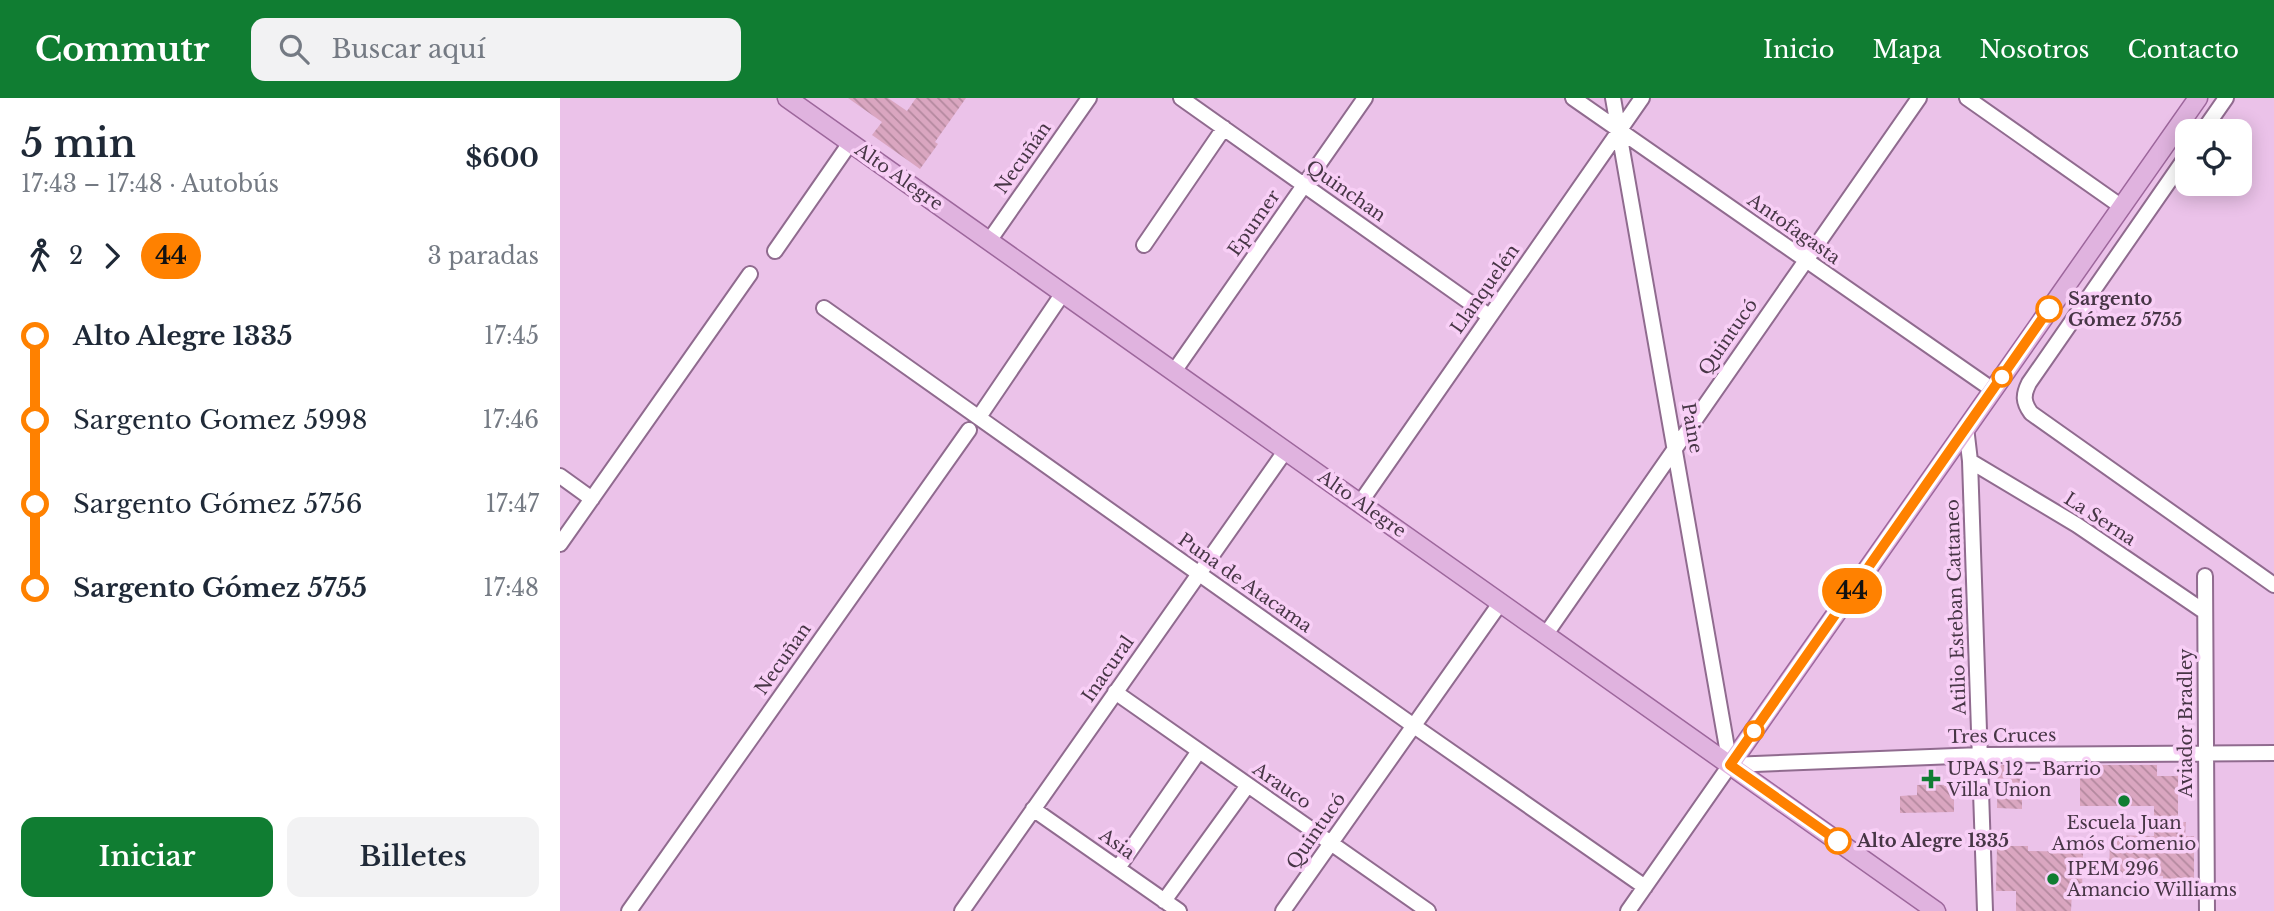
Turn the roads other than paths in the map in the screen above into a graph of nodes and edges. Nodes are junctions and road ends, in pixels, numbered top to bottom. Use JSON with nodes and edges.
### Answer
{"nodes":[{"id":1,"x":787,"y":98,"type":"edge"},
{"id":2,"x":1089,"y":98,"type":"edge"},
{"id":3,"x":1181,"y":98,"type":"edge"},
{"id":4,"x":1365,"y":98,"type":"edge"},
{"id":5,"x":1573,"y":98,"type":"edge"},
{"id":6,"x":1613,"y":98,"type":"edge"},
{"id":7,"x":1642,"y":98,"type":"edge"},
{"id":8,"x":1919,"y":98,"type":"edge"},
{"id":9,"x":1967,"y":98,"type":"edge"},
{"id":10,"x":2198,"y":98,"type":"edge"},
{"id":11,"x":2226,"y":98,"type":"edge"},
{"id":12,"x":809,"y":104,"type":"edge"},
{"id":13,"x":2211,"y":119,"type":"edge"},
{"id":14,"x":1224,"y":128,"type":"junction"},
{"id":15,"x":1619,"y":130,"type":"junction"},
{"id":16,"x":850,"y":143,"type":"junction"},
{"id":17,"x":2175,"y":172,"type":"edge"},
{"id":18,"x":1304,"y":185,"type":"junction"},
{"id":19,"x":2122,"y":207,"type":"junction"},
{"id":20,"x":989,"y":241,"type":"junction"},
{"id":21,"x":1144,"y":245,"type":"dead end"},
{"id":22,"x":775,"y":251,"type":"dead end"},
{"id":23,"x":1805,"y":260,"type":"junction"},
{"id":24,"x":750,"y":274,"type":"dead end"},
{"id":25,"x":1063,"y":293,"type":"junction"},
{"id":26,"x":824,"y":308,"type":"dead end"},
{"id":27,"x":1489,"y":316,"type":"junction"},
{"id":28,"x":1175,"y":370,"type":"junction"},
{"id":29,"x":1993,"y":390,"type":"junction"},
{"id":30,"x":979,"y":417,"type":"junction"},
{"id":31,"x":1966,"y":427,"type":"junction"},
{"id":32,"x":969,"y":430,"type":"dead end"},
{"id":33,"x":1676,"y":446,"type":"junction"},
{"id":34,"x":1286,"y":450,"type":"junction"},
{"id":35,"x":1970,"y":461,"type":"junction"},
{"id":36,"x":560,"y":476,"type":"edge"},
{"id":37,"x":592,"y":499,"type":"junction"},
{"id":38,"x":1360,"y":503,"type":"junction"},
{"id":39,"x":560,"y":544,"type":"edge"},
{"id":40,"x":1199,"y":574,"type":"junction"},
{"id":41,"x":2205,"y":576,"type":"dead end"},
{"id":42,"x":2274,"y":586,"type":"edge"},
{"id":43,"x":1501,"y":602,"type":"junction"},
{"id":44,"x":2205,"y":612,"type":"junction"},
{"id":45,"x":1546,"y":634,"type":"junction"},
{"id":46,"x":1115,"y":692,"type":"junction"},
{"id":47,"x":1413,"y":726,"type":"junction"},
{"id":48,"x":1199,"y":751,"type":"junction"},
{"id":49,"x":2274,"y":752,"type":"edge"},
{"id":50,"x":2205,"y":753,"type":"junction"},
{"id":51,"x":1981,"y":755,"type":"junction"},
{"id":52,"x":1730,"y":765,"type":"junction"},
{"id":53,"x":1248,"y":785,"type":"junction"},
{"id":54,"x":1033,"y":809,"type":"junction"},
{"id":55,"x":1331,"y":843,"type":"junction"},
{"id":56,"x":1118,"y":868,"type":"junction"},
{"id":57,"x":1645,"y":887,"type":"junction"},
{"id":58,"x":1164,"y":901,"type":"junction"},
{"id":59,"x":629,"y":911,"type":"edge"},
{"id":60,"x":962,"y":911,"type":"edge"},
{"id":61,"x":1179,"y":911,"type":"edge"},
{"id":62,"x":1283,"y":911,"type":"edge"},
{"id":63,"x":1427,"y":911,"type":"edge"},
{"id":64,"x":1628,"y":911,"type":"edge"},
{"id":65,"x":1936,"y":911,"type":"edge"},
{"id":66,"x":1985,"y":911,"type":"edge"},
{"id":67,"x":2207,"y":911,"type":"edge"}],
"edges":[{"from":1,"to":12,"type":"main road","name":"Alto Alegre"},
{"from":2,"to":20,"type":"street","name":"Necuñán"},
{"from":3,"to":14,"type":"street","name":"Quinchan"},
{"from":4,"to":18,"type":"street","name":"Epumer"},
{"from":5,"to":15,"type":"street","name":"Antofagasta"},
{"from":6,"to":15,"type":"street","name":"Paine"},
{"from":7,"to":15,"type":"street","name":"Llanquelén"},
{"from":8,"to":23,"type":"street","name":"Quintucó"},
{"from":9,"to":19,"type":"street"},
{"from":10,"to":19,"type":"main road"},
{"from":11,"to":13,"type":"street"},
{"from":12,"to":16,"type":"main road","name":"Alto Alegre"},
{"from":14,"to":18,"type":"street","name":"Quinchan"},
{"from":14,"to":21,"type":"street"},
{"from":15,"to":23,"type":"street","name":"Antofagasta"},
{"from":15,"to":27,"type":"street","name":"Llanquelén"},
{"from":15,"to":33,"type":"street","name":"Paine"},
{"from":16,"to":20,"type":"main road","name":"Alto Alegre"},
{"from":16,"to":22,"type":"street"},
{"from":17,"to":42,"type":"street"},
{"from":18,"to":27,"type":"street","name":"Quinchan"},
{"from":18,"to":28,"type":"street","name":"Epumer"},
{"from":19,"to":29,"type":"main road"},
{"from":20,"to":25,"type":"main road","name":"Alto Alegre"},
{"from":23,"to":29,"type":"street","name":"Antofagasta"},
{"from":23,"to":33,"type":"street","name":"Quintucó"},
{"from":24,"to":37,"type":"street"},
{"from":25,"to":28,"type":"main road","name":"Alto Alegre"},
{"from":25,"to":30,"type":"street"},
{"from":26,"to":30,"type":"street","name":"Puna de Atacama"},
{"from":27,"to":38,"type":"street","name":"Llanquelén"},
{"from":28,"to":34,"type":"main road","name":"Alto Alegre"},
{"from":29,"to":31,"type":"main road"},
{"from":30,"to":40,"type":"street","name":"Puna de Atacama"},
{"from":31,"to":35,"type":"street","name":"Atilio Esteban Cattaneo"},
{"from":31,"to":52,"type":"main road"},
{"from":32,"to":59,"type":"street","name":"Necuñan"},
{"from":33,"to":45,"type":"street","name":"Quintucó"},
{"from":33,"to":52,"type":"street","name":"Paine"},
{"from":34,"to":38,"type":"main road","name":"Alto Alegre"},
{"from":34,"to":40,"type":"street","name":"Inacural"},
{"from":35,"to":44,"type":"street","name":"La Serna"},
{"from":35,"to":51,"type":"street","name":"Atilio Esteban Cattaneo"},
{"from":36,"to":37,"type":"street"},
{"from":37,"to":39,"type":"street"},
{"from":38,"to":43,"type":"main road","name":"Alto Alegre"},
{"from":40,"to":46,"type":"street","name":"Inacural"},
{"from":40,"to":47,"type":"street","name":"Puna de Atacama"},
{"from":41,"to":44,"type":"street","name":"Aviador Bradley"},
{"from":43,"to":45,"type":"main road","name":"Alto Alegre"},
{"from":43,"to":47,"type":"street","name":"Quintucó"},
{"from":44,"to":50,"type":"street","name":"Aviador Bradley"},
{"from":45,"to":52,"type":"main road","name":"Alto Alegre"},
{"from":46,"to":48,"type":"street","name":"Arauco"},
{"from":46,"to":54,"type":"street","name":"Inacural"},
{"from":47,"to":55,"type":"street","name":"Quintucó"},
{"from":47,"to":57,"type":"street","name":"Puna de Atacama"},
{"from":48,"to":53,"type":"street","name":"Arauco"},
{"from":48,"to":56,"type":"street"},
{"from":49,"to":50,"type":"street","name":"Tres Cruces"},
{"from":50,"to":51,"type":"street","name":"Tres Cruces"},
{"from":50,"to":67,"type":"street","name":"Aviador Bradley"},
{"from":51,"to":52,"type":"street","name":"Tres Cruces"},
{"from":51,"to":66,"type":"street","name":"Atilio Esteban Cattaneo"},
{"from":52,"to":57,"type":"street"},
{"from":52,"to":65,"type":"main road","name":"Alto Alegre"},
{"from":53,"to":55,"type":"street","name":"Arauco"},
{"from":53,"to":58,"type":"street"},
{"from":54,"to":56,"type":"street","name":"Asia"},
{"from":54,"to":60,"type":"street","name":"Inacural"},
{"from":55,"to":62,"type":"street","name":"Quintucó"},
{"from":55,"to":63,"type":"street","name":"Arauco"},
{"from":56,"to":58,"type":"street","name":"Asia"},
{"from":57,"to":64,"type":"street"},
{"from":58,"to":61,"type":"street","name":"Asia"}]}
